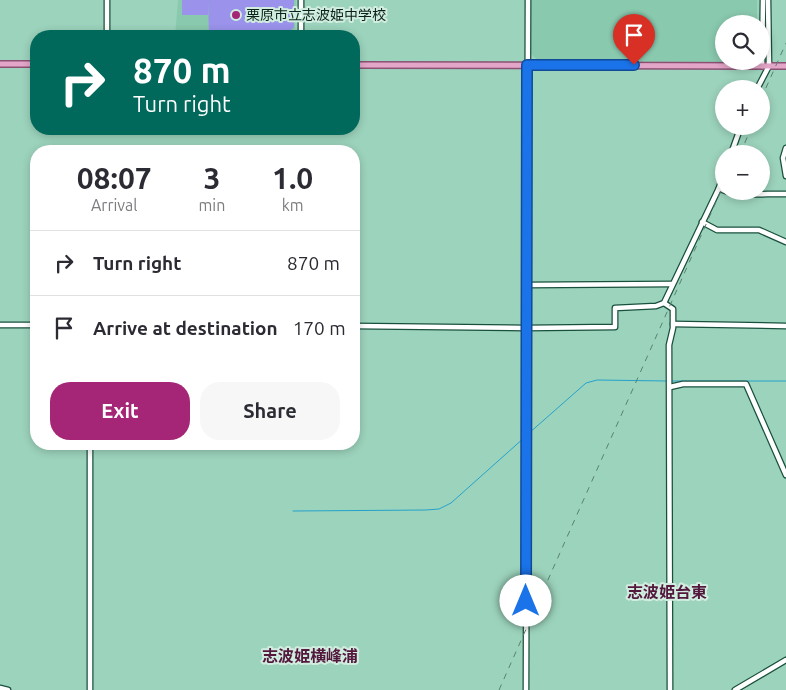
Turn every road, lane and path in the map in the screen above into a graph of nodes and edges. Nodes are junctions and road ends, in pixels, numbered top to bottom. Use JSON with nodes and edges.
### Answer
{"nodes":[{"id":1,"x":107,"y":0,"type":"edge"},
{"id":2,"x":301,"y":0,"type":"edge"},
{"id":3,"x":528,"y":0,"type":"edge"},
{"id":4,"x":764,"y":0,"type":"edge"},
{"id":5,"x":764,"y":15,"type":"edge"},
{"id":6,"x":766,"y":15,"type":"edge"},
{"id":7,"x":107,"y":30,"type":"edge"},
{"id":8,"x":301,"y":30,"type":"edge"},
{"id":9,"x":0,"y":64,"type":"edge"},
{"id":10,"x":30,"y":64,"type":"edge"},
{"id":11,"x":360,"y":65,"type":"edge"},
{"id":12,"x":527,"y":65,"type":"junction"},
{"id":13,"x":715,"y":66,"type":"edge"},
{"id":14,"x":770,"y":66,"type":"edge"},
{"id":15,"x":786,"y":66,"type":"edge"},
{"id":16,"x":786,"y":148,"type":"edge"},
{"id":17,"x":786,"y":176,"type":"edge"},
{"id":18,"x":770,"y":194,"type":"edge"},
{"id":19,"x":786,"y":194,"type":"edge"},
{"id":20,"x":715,"y":196,"type":"edge"},
{"id":21,"x":702,"y":222,"type":"junction"},
{"id":22,"x":786,"y":242,"type":"edge"},
{"id":23,"x":672,"y":284,"type":"junction"},
{"id":24,"x":526,"y":285,"type":"junction"},
{"id":25,"x":664,"y":303,"type":"junction"},
{"id":26,"x":674,"y":324,"type":"junction"},
{"id":27,"x":0,"y":325,"type":"edge"},
{"id":28,"x":30,"y":325,"type":"edge"},
{"id":29,"x":360,"y":326,"type":"edge"},
{"id":30,"x":786,"y":326,"type":"edge"},
{"id":31,"x":526,"y":328,"type":"junction"},
{"id":32,"x":670,"y":385,"type":"junction"},
{"id":33,"x":90,"y":450,"type":"edge"},
{"id":34,"x":786,"y":475,"type":"edge"},
{"id":35,"x":786,"y":660,"type":"edge"},
{"id":36,"x":0,"y":688,"type":"edge"},
{"id":37,"x":8,"y":690,"type":"edge"},
{"id":38,"x":90,"y":690,"type":"edge"},
{"id":39,"x":526,"y":690,"type":"edge"},
{"id":40,"x":670,"y":690,"type":"edge"},
{"id":41,"x":735,"y":690,"type":"edge"}],
"edges":[{"from":1,"to":7,"type":"street"},
{"from":2,"to":8,"type":"street"},
{"from":3,"to":12,"type":"street"},
{"from":4,"to":5,"type":"street"},
{"from":4,"to":6,"type":"street"},
{"from":9,"to":10,"type":"main road"},
{"from":11,"to":12,"type":"main road"},
{"from":12,"to":13,"type":"main road"},
{"from":12,"to":24,"type":"street"},
{"from":14,"to":15,"type":"main road"},
{"from":16,"to":17,"type":"street"},
{"from":18,"to":19,"type":"street"},
{"from":20,"to":21,"type":"street"},
{"from":21,"to":22,"type":"street"},
{"from":21,"to":23,"type":"street"},
{"from":23,"to":24,"type":"street"},
{"from":23,"to":25,"type":"street"},
{"from":24,"to":31,"type":"street"},
{"from":25,"to":26,"type":"street"},
{"from":25,"to":31,"type":"street"},
{"from":26,"to":30,"type":"street"},
{"from":26,"to":32,"type":"street"},
{"from":27,"to":28,"type":"street"},
{"from":29,"to":31,"type":"street"},
{"from":31,"to":39,"type":"street"},
{"from":32,"to":34,"type":"street"},
{"from":32,"to":40,"type":"street"},
{"from":33,"to":38,"type":"street"},
{"from":35,"to":41,"type":"street"},
{"from":36,"to":37,"type":"street"}]}
